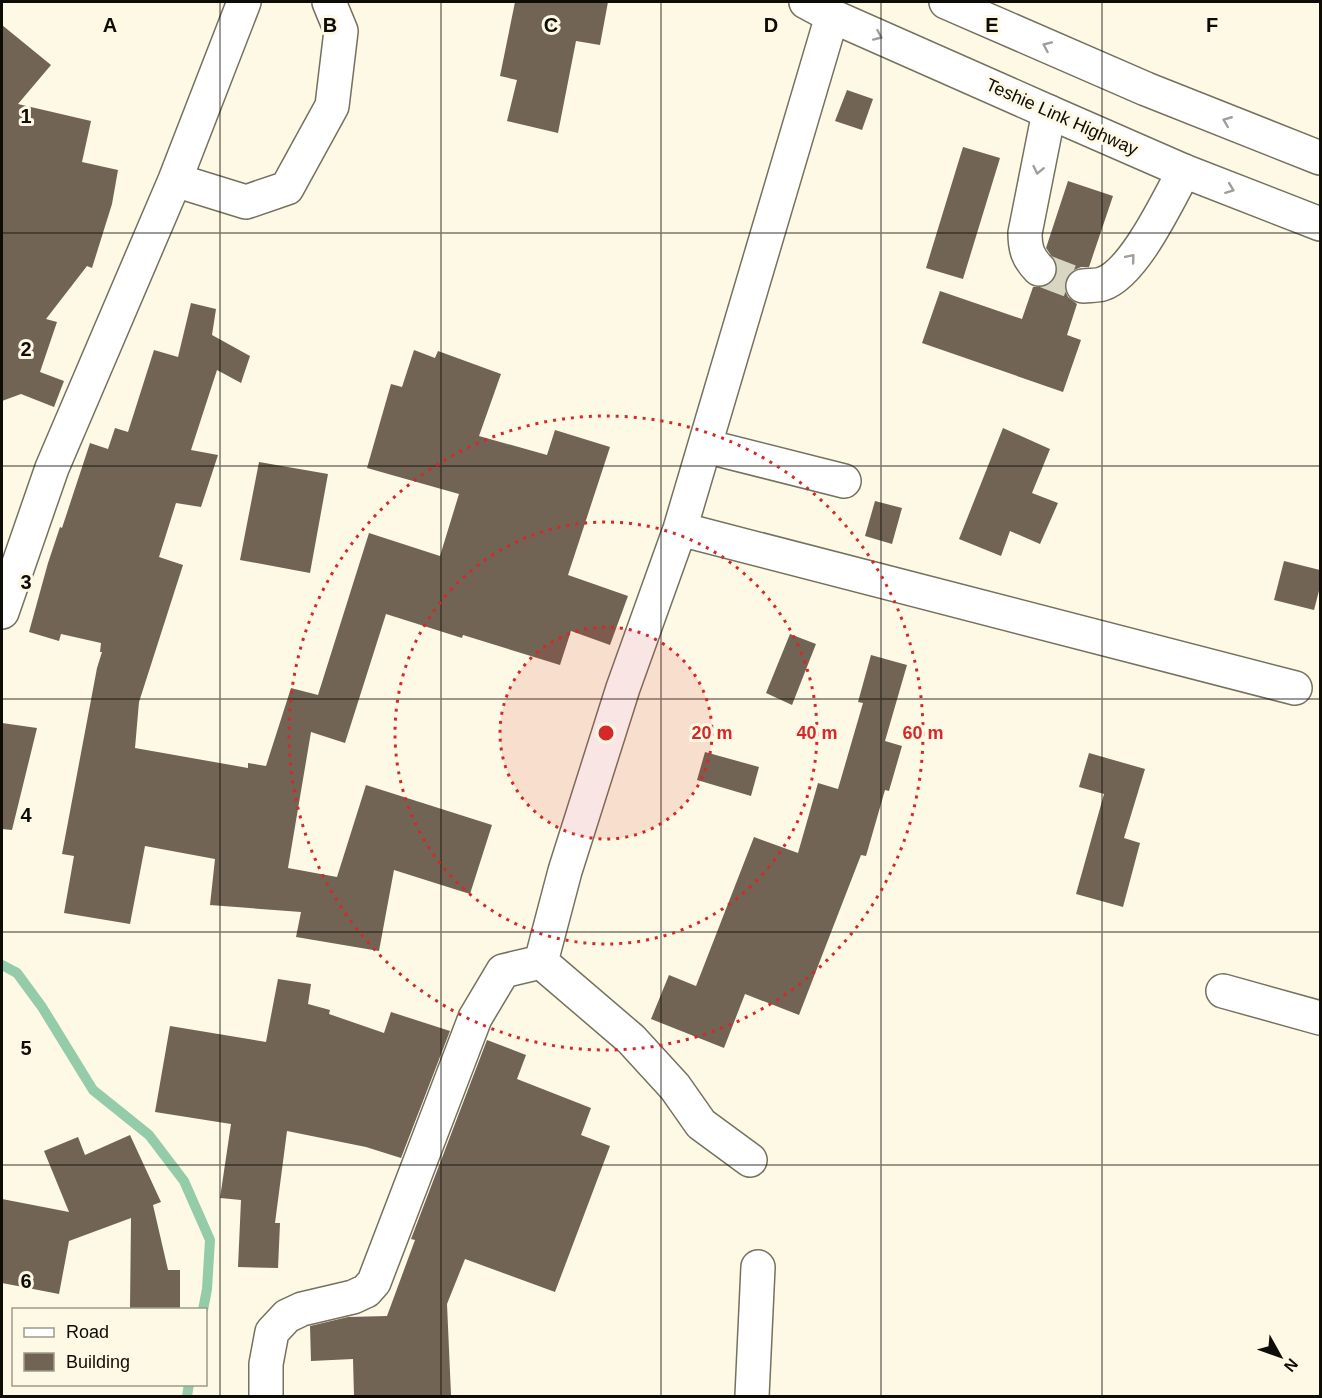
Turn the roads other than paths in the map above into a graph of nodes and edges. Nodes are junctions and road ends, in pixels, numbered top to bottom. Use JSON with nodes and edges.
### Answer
{"nodes":[{"id":1,"x":244,"y":2,"type":"edge"},
{"id":2,"x":329,"y":2,"type":"edge"},
{"id":3,"x":946,"y":2,"type":"edge"},
{"id":4,"x":819,"y":9,"type":"edge"},
{"id":5,"x":1050,"y":112,"type":"junction"},
{"id":6,"x":1320,"y":158,"type":"edge"},
{"id":7,"x":1184,"y":171,"type":"junction"},
{"id":8,"x":175,"y":180,"type":"junction"},
{"id":9,"x":1320,"y":224,"type":"edge"},
{"id":10,"x":1039,"y":269,"type":"tunnel mouth"},
{"id":11,"x":1083,"y":286,"type":"tunnel mouth"},
{"id":12,"x":705,"y":446,"type":"junction"},
{"id":13,"x":844,"y":482,"type":"dead end"},
{"id":14,"x":680,"y":529,"type":"junction"},
{"id":15,"x":2,"y":612,"type":"edge"},
{"id":16,"x":1295,"y":688,"type":"dead end"},
{"id":17,"x":541,"y":962,"type":"junction"},
{"id":18,"x":1222,"y":991,"type":"dead end"},
{"id":19,"x":1320,"y":1018,"type":"edge"},
{"id":20,"x":750,"y":1160,"type":"dead end"},
{"id":21,"x":758,"y":1267,"type":"dead end"},
{"id":22,"x":266,"y":1396,"type":"edge"},
{"id":23,"x":752,"y":1396,"type":"edge"}],
"edges":[{"from":1,"to":8,"type":"street"},
{"from":2,"to":8,"type":"street"},
{"from":6,"to":3,"type":"street","one_way":true},
{"from":4,"to":5,"type":"street","name":"Teshie Link Highway","one_way":true},
{"from":4,"to":12,"type":"street"},
{"from":5,"to":7,"type":"street","name":"Teshie Link Highway"},
{"from":5,"to":10,"type":"street","one_way":true},
{"from":7,"to":9,"type":"street","name":"Teshie Link Highway","one_way":true},
{"from":11,"to":7,"type":"street","one_way":true},
{"from":8,"to":15,"type":"street"},
{"from":12,"to":13,"type":"street"},
{"from":12,"to":14,"type":"street"},
{"from":14,"to":16,"type":"street"},
{"from":14,"to":17,"type":"street"},
{"from":17,"to":20,"type":"street"},
{"from":17,"to":22,"type":"street"},
{"from":18,"to":19,"type":"street"},
{"from":21,"to":23,"type":"street"}]}
